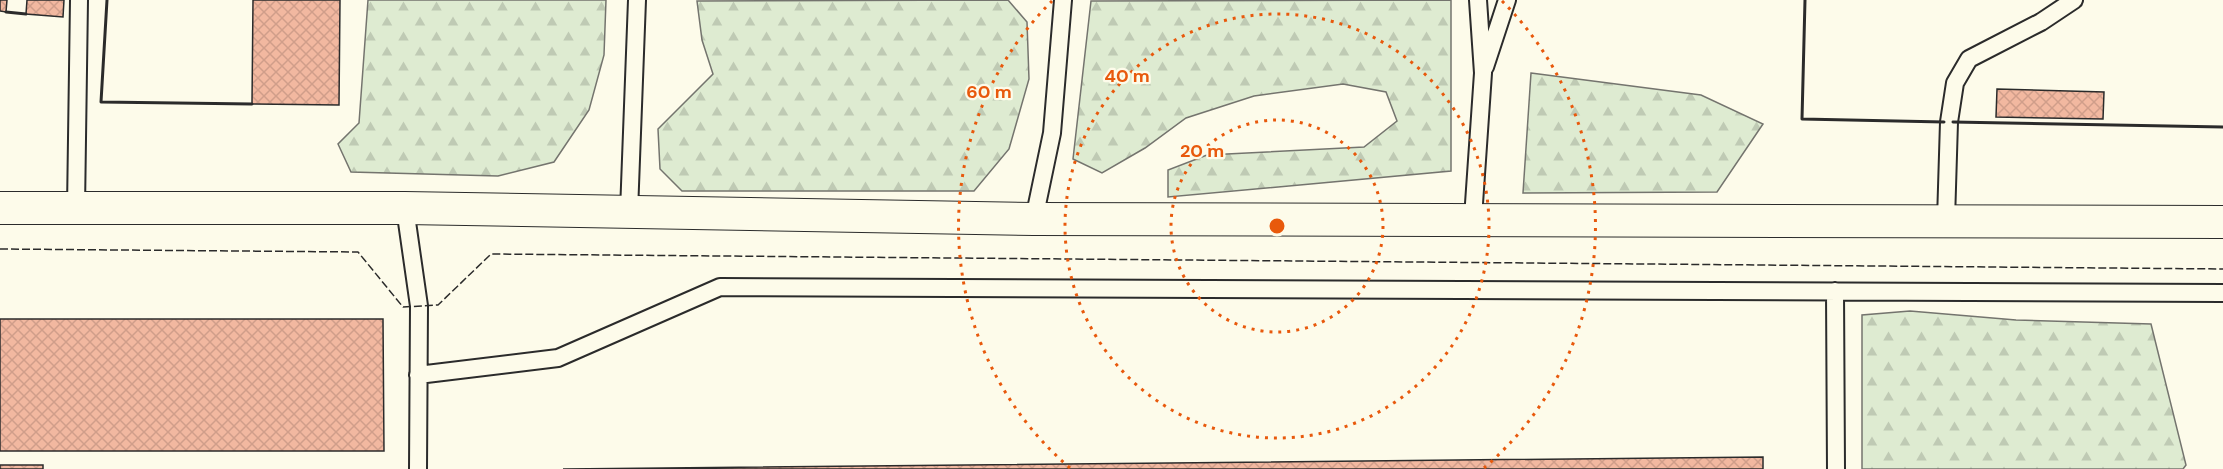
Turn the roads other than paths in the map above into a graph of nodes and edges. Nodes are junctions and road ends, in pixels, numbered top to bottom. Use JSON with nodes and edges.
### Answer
{"nodes":[{"id":1,"x":79,"y":0,"type":"edge"},
{"id":2,"x":637,"y":0,"type":"edge"},
{"id":3,"x":1063,"y":0,"type":"edge"},
{"id":4,"x":1478,"y":0,"type":"edge"},
{"id":5,"x":1507,"y":0,"type":"edge"},
{"id":6,"x":2074,"y":0,"type":"edge"},
{"id":7,"x":1483,"y":73,"type":"junction"},
{"id":8,"x":0,"y":208,"type":"edge"},
{"id":9,"x":76,"y":208,"type":"junction"},
{"id":10,"x":405,"y":208,"type":"junction"},
{"id":11,"x":629,"y":212,"type":"junction"},
{"id":12,"x":1473,"y":218,"type":"junction"},
{"id":13,"x":1034,"y":219,"type":"junction"},
{"id":14,"x":1946,"y":220,"type":"junction"},
{"id":15,"x":2223,"y":222,"type":"edge"},
{"id":16,"x":1835,"y":291,"type":"junction"},
{"id":17,"x":2223,"y":293,"type":"edge"},
{"id":18,"x":418,"y":375,"type":"junction"},
{"id":19,"x":418,"y":469,"type":"edge"},
{"id":20,"x":1836,"y":469,"type":"edge"}],
"edges":[{"from":1,"to":9,"type":"lane"},
{"from":2,"to":11,"type":"lane"},
{"from":3,"to":13,"type":"lane"},
{"from":4,"to":7,"type":"lane"},
{"from":5,"to":7,"type":"lane"},
{"from":6,"to":14,"type":"lane"},
{"from":7,"to":12,"type":"lane"},
{"from":8,"to":9,"type":"street"},
{"from":9,"to":10,"type":"street"},
{"from":10,"to":11,"type":"street"},
{"from":10,"to":18,"type":"lane"},
{"from":11,"to":13,"type":"street"},
{"from":12,"to":13,"type":"street"},
{"from":12,"to":14,"type":"street"},
{"from":14,"to":15,"type":"street"},
{"from":16,"to":17,"type":"lane"},
{"from":16,"to":18,"type":"lane"},
{"from":16,"to":20,"type":"lane"},
{"from":18,"to":19,"type":"lane"}]}
